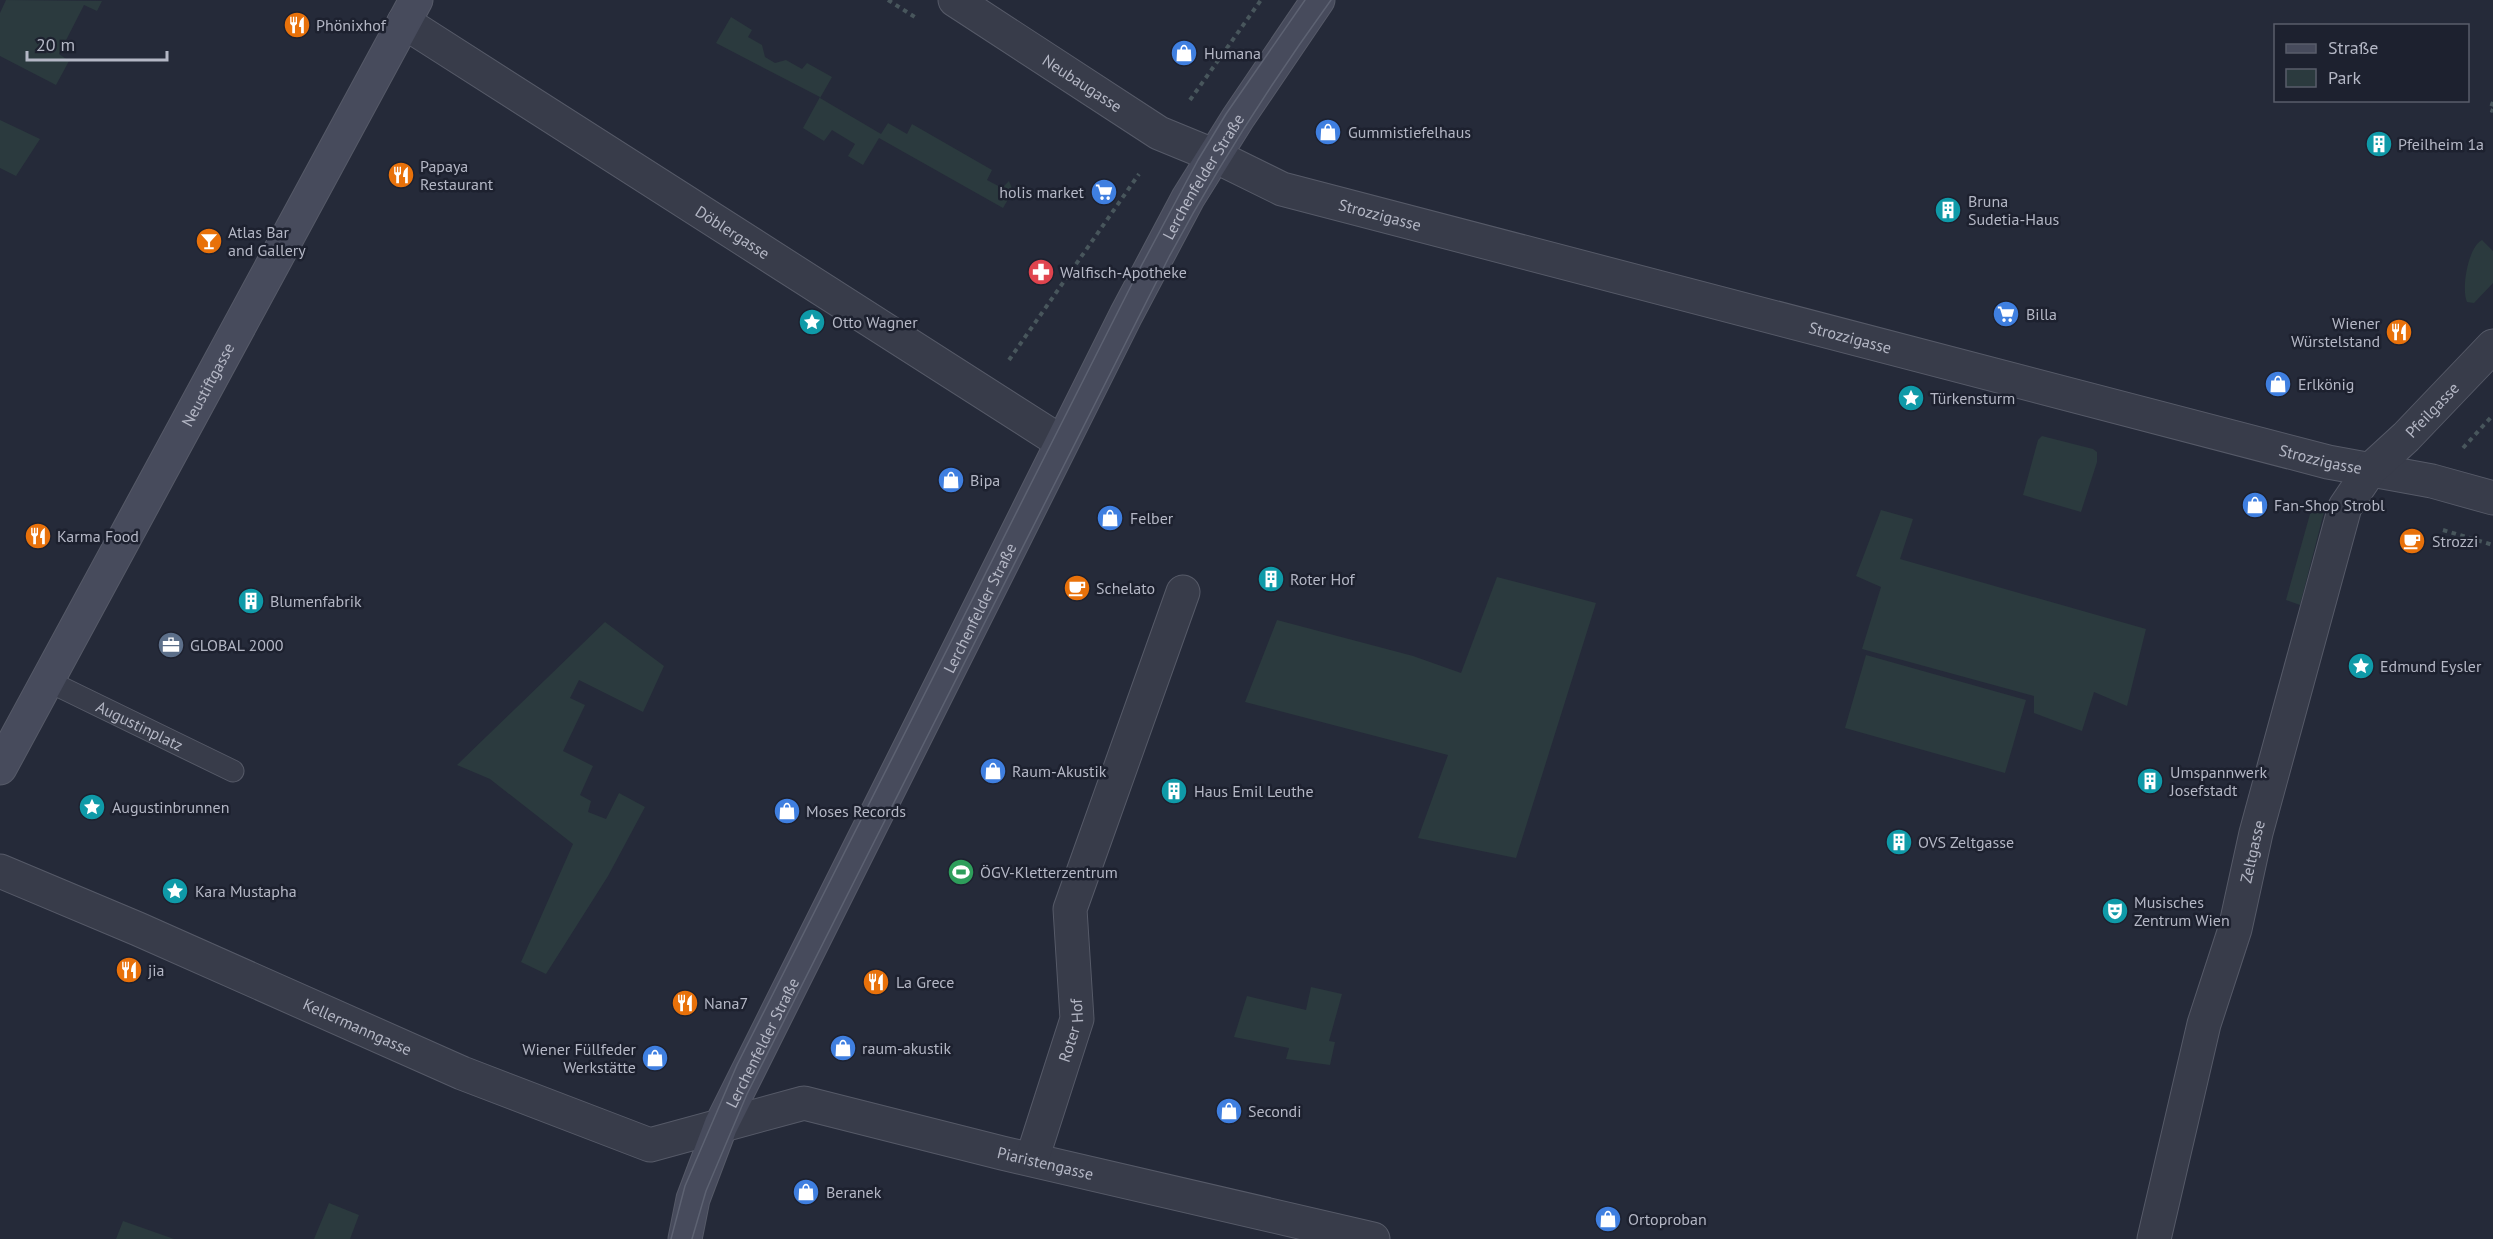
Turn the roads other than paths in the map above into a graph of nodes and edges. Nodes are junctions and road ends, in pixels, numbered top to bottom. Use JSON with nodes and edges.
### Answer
{"nodes":[{"id":1,"x":955,"y":0,"type":"edge"},
{"id":2,"x":1318,"y":0,"type":"edge"},
{"id":3,"x":410,"y":11,"type":"edge"},
{"id":4,"x":1215,"y":156,"type":"junction"},
{"id":5,"x":2493,"y":346,"type":"edge"},
{"id":6,"x":1061,"y":442,"type":"junction"},
{"id":7,"x":2370,"y":470,"type":"junction"},
{"id":8,"x":2493,"y":498,"type":"edge"},
{"id":9,"x":1183,"y":592,"type":"dead end"},
{"id":10,"x":48,"y":681,"type":"junction"},
{"id":11,"x":0,"y":768,"type":"edge"},
{"id":12,"x":233,"y":771,"type":"dead end"},
{"id":13,"x":0,"y":871,"type":"edge"},
{"id":14,"x":722,"y":1125,"type":"junction"},
{"id":15,"x":1032,"y":1159,"type":"junction"},
{"id":16,"x":685,"y":1239,"type":"edge"},
{"id":17,"x":1373,"y":1239,"type":"edge"},
{"id":18,"x":2154,"y":1239,"type":"edge"}],
"edges":[{"from":1,"to":4,"type":"street","name":"Neubaugasse"},
{"from":2,"to":4,"type":"main road","name":"Lerchenfelder Straße"},
{"from":3,"to":6,"type":"street","name":"Döblergasse"},
{"from":3,"to":10,"type":"main road","name":"Neustiftgasse"},
{"from":4,"to":6,"type":"main road","name":"Lerchenfelder Straße"},
{"from":4,"to":7,"type":"street","name":"Strozzigasse"},
{"from":5,"to":7,"type":"street","name":"Pfeilgasse"},
{"from":6,"to":14,"type":"main road","name":"Lerchenfelder Straße"},
{"from":7,"to":8,"type":"street","name":"Strozzigasse"},
{"from":7,"to":18,"type":"street","name":"Zeltgasse"},
{"from":9,"to":15,"type":"street","name":"Roter Hof"},
{"from":10,"to":11,"type":"main road","name":"Neustiftgasse"},
{"from":10,"to":12,"type":"lane","name":"Augustinplatz"},
{"from":13,"to":14,"type":"street","name":"Kellermanngasse"},
{"from":14,"to":15,"type":"street","name":"Piaristengasse"},
{"from":14,"to":16,"type":"main road","name":"Lerchenfelder Straße"},
{"from":15,"to":17,"type":"street","name":"Piaristengasse"}]}
